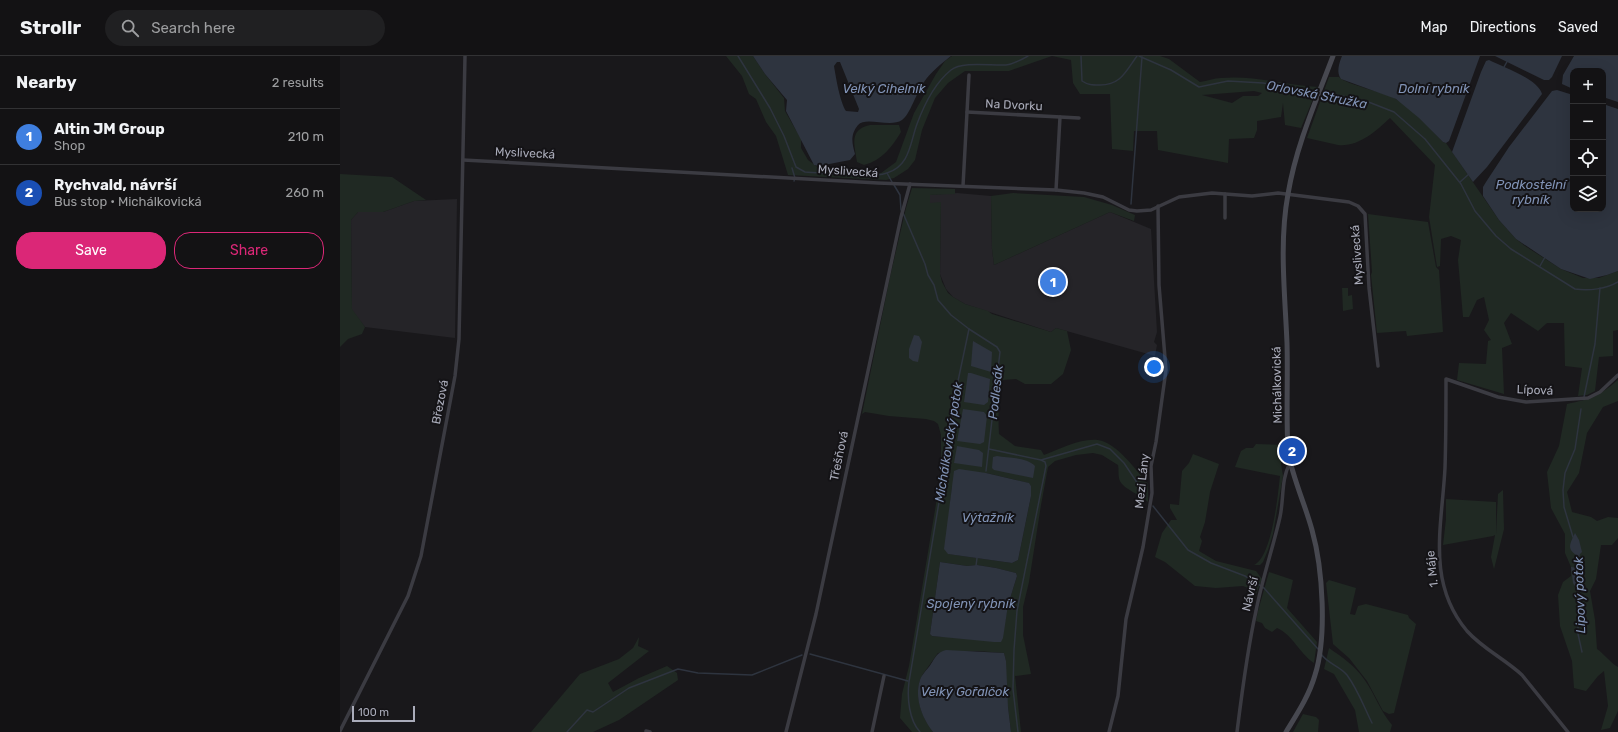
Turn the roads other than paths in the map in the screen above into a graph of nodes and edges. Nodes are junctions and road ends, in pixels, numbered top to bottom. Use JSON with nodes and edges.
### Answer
{"nodes":[{"id":1,"x":465,"y":56,"type":"edge"},
{"id":2,"x":1333,"y":56,"type":"edge"},
{"id":3,"x":969,"y":75,"type":"dead end"},
{"id":4,"x":967,"y":112,"type":"junction"},
{"id":5,"x":1060,"y":117,"type":"junction"},
{"id":6,"x":1079,"y":118,"type":"dead end"},
{"id":7,"x":463,"y":160,"type":"junction"},
{"id":8,"x":910,"y":184,"type":"junction"},
{"id":9,"x":964,"y":186,"type":"junction"},
{"id":10,"x":1056,"y":190,"type":"junction"},
{"id":11,"x":1225,"y":194,"type":"junction"},
{"id":12,"x":1288,"y":195,"type":"junction"},
{"id":13,"x":1158,"y":206,"type":"junction"},
{"id":14,"x":1225,"y":218,"type":"dead end"},
{"id":15,"x":1378,"y":366,"type":"dead end"},
{"id":16,"x":1618,"y":375,"type":"edge"},
{"id":17,"x":1446,"y":379,"type":"joint"},
{"id":18,"x":1290,"y":463,"type":"junction"},
{"id":19,"x":884,"y":676,"type":"dead end"},
{"id":20,"x":340,"y":731,"type":"edge"},
{"id":21,"x":786,"y":732,"type":"edge"},
{"id":22,"x":872,"y":732,"type":"edge"},
{"id":23,"x":1109,"y":732,"type":"edge"},
{"id":24,"x":1237,"y":732,"type":"edge"},
{"id":25,"x":1286,"y":732,"type":"edge"},
{"id":26,"x":1568,"y":732,"type":"edge"}],
"edges":[{"from":1,"to":7,"type":"street","name":"Březová"},
{"from":2,"to":12,"type":"street","name":"Michálkovická"},
{"from":3,"to":4,"type":"street","name":"Na Dvorku"},
{"from":4,"to":5,"type":"street","name":"Na Dvorku"},
{"from":4,"to":9,"type":"street","name":"Na Dvorku"},
{"from":5,"to":6,"type":"street","name":"Na Dvorku"},
{"from":5,"to":10,"type":"street","name":"Na Dvorku"},
{"from":7,"to":8,"type":"street","name":"Myslivecká"},
{"from":7,"to":20,"type":"street","name":"Březová"},
{"from":8,"to":9,"type":"street","name":"Myslivecká"},
{"from":8,"to":21,"type":"street","name":"Třešňová"},
{"from":9,"to":10,"type":"street","name":"Myslivecká"},
{"from":10,"to":13,"type":"street","name":"Myslivecká"},
{"from":11,"to":12,"type":"street","name":"Myslivecká"},
{"from":11,"to":13,"type":"street","name":"Myslivecká"},
{"from":11,"to":14,"type":"street"},
{"from":12,"to":15,"type":"street","name":"Myslivecká"},
{"from":12,"to":18,"type":"street","name":"Michálkovická"},
{"from":13,"to":23,"type":"street","name":"Mezi Lány"},
{"from":16,"to":17,"type":"street","name":"Lípová"},
{"from":17,"to":26,"type":"street","name":"1. Máje"},
{"from":18,"to":24,"type":"street","name":"Návrší"},
{"from":18,"to":25,"type":"street","name":"Michálkovická"},
{"from":19,"to":22,"type":"street"}]}
